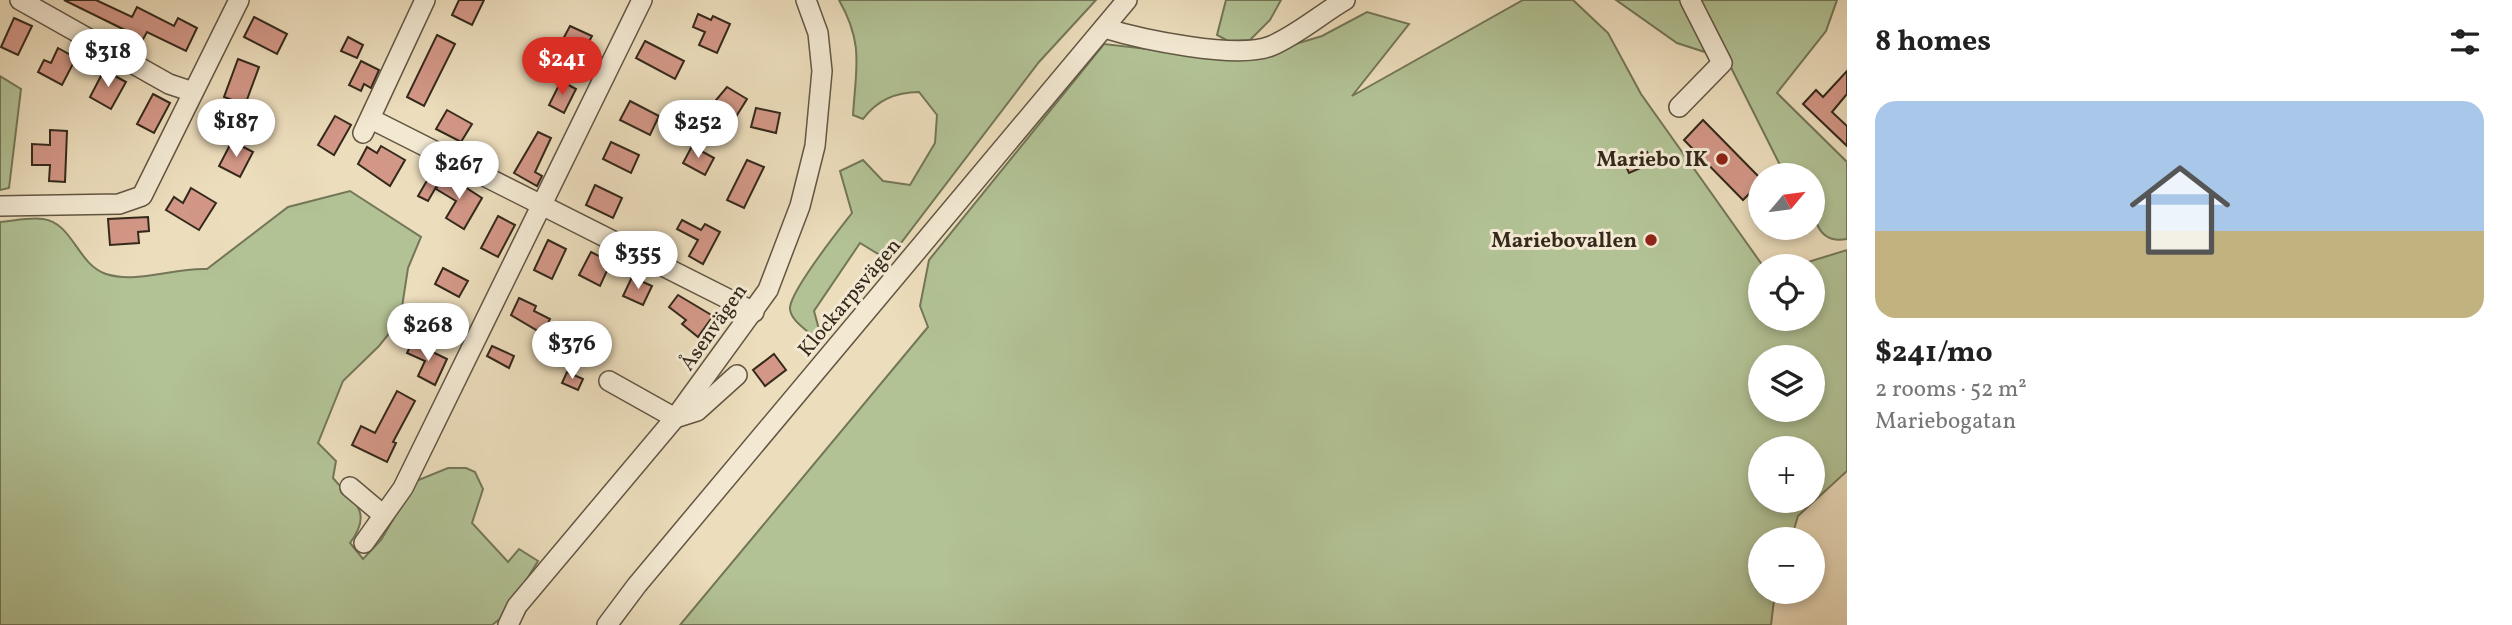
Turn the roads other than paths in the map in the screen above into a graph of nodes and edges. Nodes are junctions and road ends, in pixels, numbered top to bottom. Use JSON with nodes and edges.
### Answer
{"nodes":[{"id":1,"x":20,"y":0,"type":"edge"},
{"id":2,"x":239,"y":0,"type":"edge"},
{"id":3,"x":425,"y":0,"type":"edge"},
{"id":4,"x":642,"y":0,"type":"edge"},
{"id":5,"x":806,"y":0,"type":"edge"},
{"id":6,"x":1127,"y":0,"type":"edge"},
{"id":7,"x":1345,"y":0,"type":"edge"},
{"id":8,"x":1690,"y":0,"type":"edge"},
{"id":9,"x":1104,"y":28,"type":"junction"},
{"id":10,"x":193,"y":92,"type":"junction"},
{"id":11,"x":1679,"y":107,"type":"dead end"},
{"id":12,"x":0,"y":206,"type":"edge"},
{"id":13,"x":542,"y":206,"type":"junction"},
{"id":14,"x":754,"y":312,"type":"junction"},
{"id":15,"x":737,"y":374,"type":"dead end"},
{"id":16,"x":609,"y":381,"type":"dead end"},
{"id":17,"x":676,"y":418,"type":"junction"},
{"id":18,"x":350,"y":487,"type":"dead end"},
{"id":19,"x":382,"y":514,"type":"junction"},
{"id":20,"x":364,"y":543,"type":"dead end"},
{"id":21,"x":508,"y":625,"type":"edge"},
{"id":22,"x":607,"y":625,"type":"edge"}],
"edges":[{"from":1,"to":10,"type":"street"},
{"from":2,"to":10,"type":"street"},
{"from":3,"to":13,"type":"street"},
{"from":4,"to":13,"type":"street"},
{"from":5,"to":14,"type":"street","name":"Åsenvägen"},
{"from":6,"to":9,"type":"street","name":"Klockarpsvägen"},
{"from":7,"to":9,"type":"street"},
{"from":8,"to":11,"type":"street"},
{"from":9,"to":22,"type":"street","name":"Klockarpsvägen"},
{"from":10,"to":12,"type":"street"},
{"from":13,"to":14,"type":"street"},
{"from":13,"to":19,"type":"street"},
{"from":14,"to":17,"type":"street","name":"Åsenvägen"},
{"from":15,"to":17,"type":"street"},
{"from":16,"to":17,"type":"street"},
{"from":17,"to":21,"type":"street","name":"Åsenvägen"},
{"from":18,"to":19,"type":"street"},
{"from":19,"to":20,"type":"street"}]}
